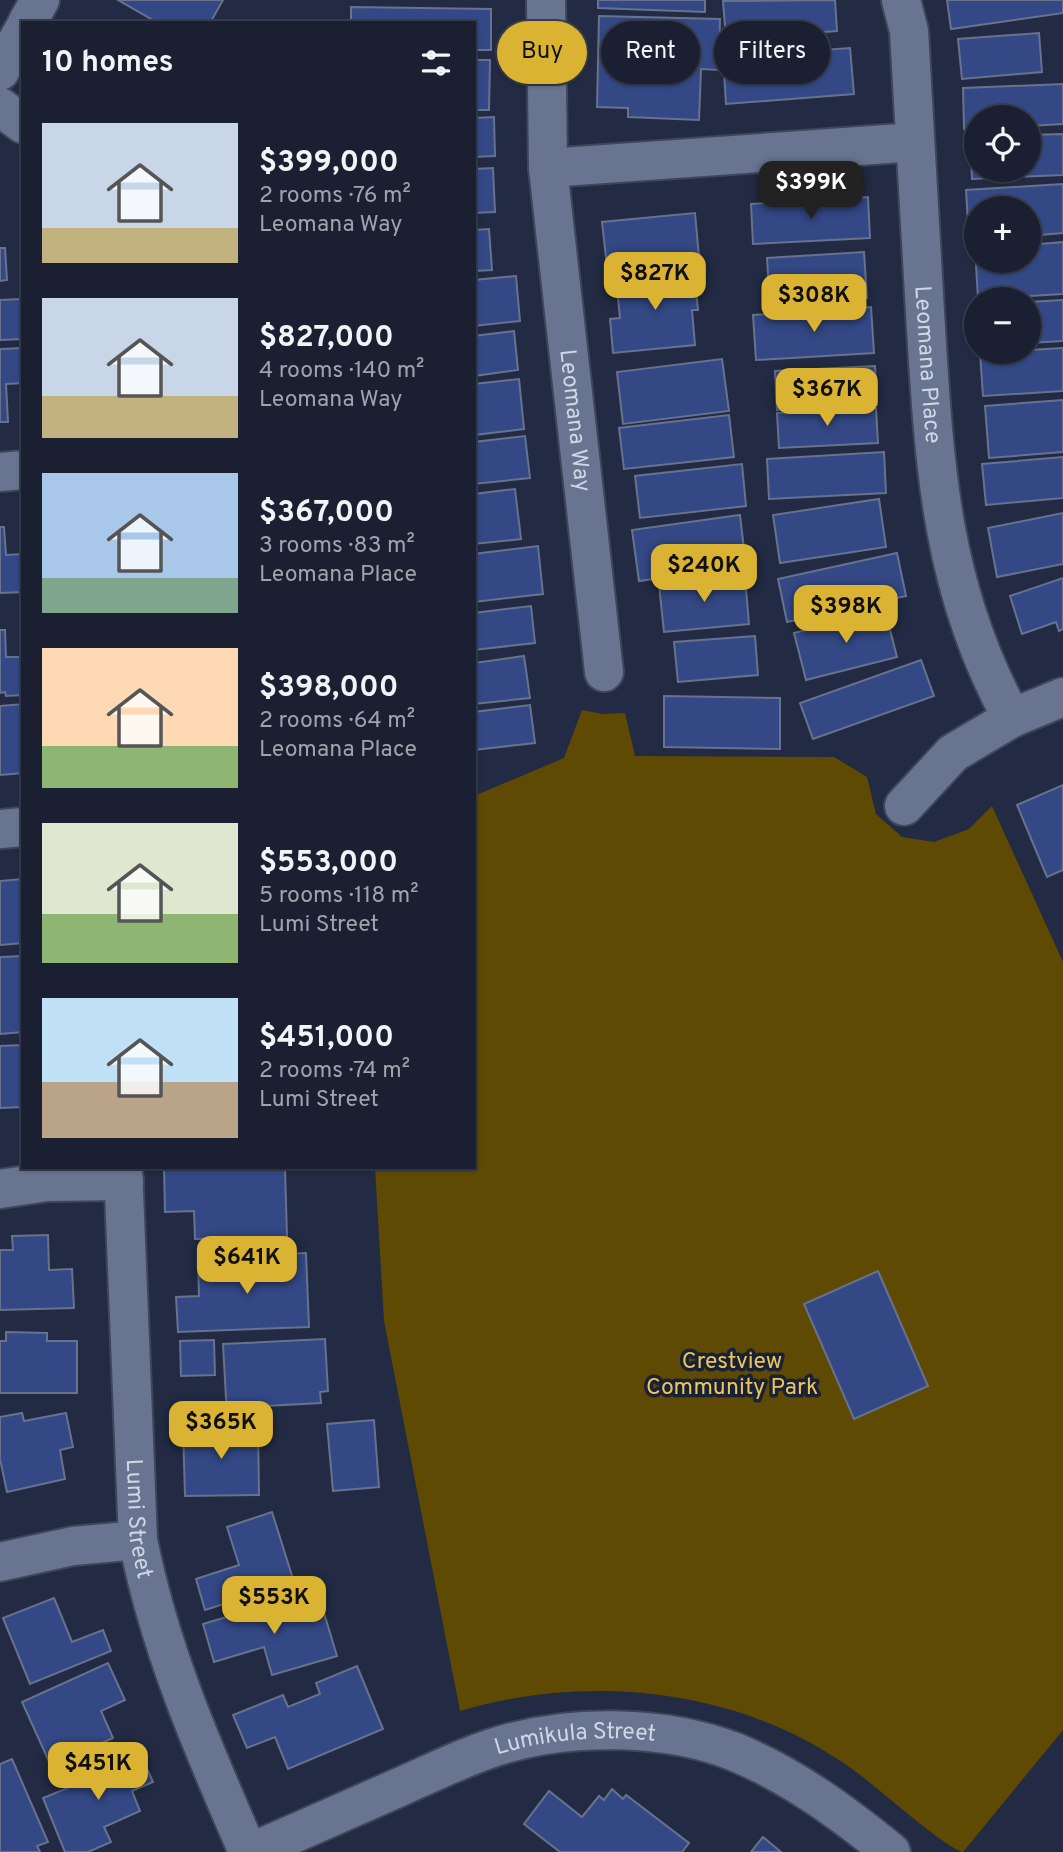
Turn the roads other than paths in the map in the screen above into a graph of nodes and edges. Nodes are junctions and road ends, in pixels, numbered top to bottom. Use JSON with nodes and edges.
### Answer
{"nodes":[{"id":1,"x":40,"y":0,"type":"edge"},
{"id":2,"x":546,"y":0,"type":"edge"},
{"id":3,"x":901,"y":0,"type":"edge"},
{"id":4,"x":28,"y":21,"type":"edge"},
{"id":5,"x":21,"y":34,"type":"edge"},
{"id":6,"x":0,"y":71,"type":"edge"},
{"id":7,"x":0,"y":107,"type":"edge"},
{"id":8,"x":21,"y":123,"type":"edge"},
{"id":9,"x":915,"y":142,"type":"junction"},
{"id":10,"x":548,"y":168,"type":"junction"},
{"id":11,"x":21,"y":470,"type":"edge"},
{"id":12,"x":0,"y":472,"type":"edge"},
{"id":13,"x":604,"y":672,"type":"dead end"},
{"id":14,"x":1063,"y":697,"type":"edge"},
{"id":15,"x":1012,"y":718,"type":"junction"},
{"id":16,"x":904,"y":807,"type":"dead end"},
{"id":17,"x":21,"y":827,"type":"edge"},
{"id":18,"x":0,"y":829,"type":"edge"},
{"id":19,"x":123,"y":1174,"type":"edge"},
{"id":20,"x":0,"y":1189,"type":"edge"},
{"id":21,"x":138,"y":1540,"type":"junction"},
{"id":22,"x":0,"y":1563,"type":"edge"},
{"id":23,"x":250,"y":1852,"type":"edge"},
{"id":24,"x":891,"y":1852,"type":"edge"}],
"edges":[{"from":1,"to":4,"type":"street"},
{"from":2,"to":10,"type":"street","name":"Leomana Way"},
{"from":3,"to":9,"type":"street","name":"Leomana Place"},
{"from":5,"to":6,"type":"street"},
{"from":7,"to":8,"type":"street"},
{"from":9,"to":10,"type":"street"},
{"from":9,"to":15,"type":"street","name":"Leomana Place"},
{"from":10,"to":13,"type":"street","name":"Leomana Way"},
{"from":11,"to":12,"type":"street"},
{"from":14,"to":15,"type":"street"},
{"from":15,"to":16,"type":"street"},
{"from":17,"to":18,"type":"street"},
{"from":19,"to":20,"type":"street"},
{"from":19,"to":21,"type":"street","name":"Lumi Street"},
{"from":21,"to":22,"type":"street"},
{"from":21,"to":23,"type":"street","name":"Lumi Street"},
{"from":23,"to":24,"type":"street","name":"Lumikula Street"}]}
